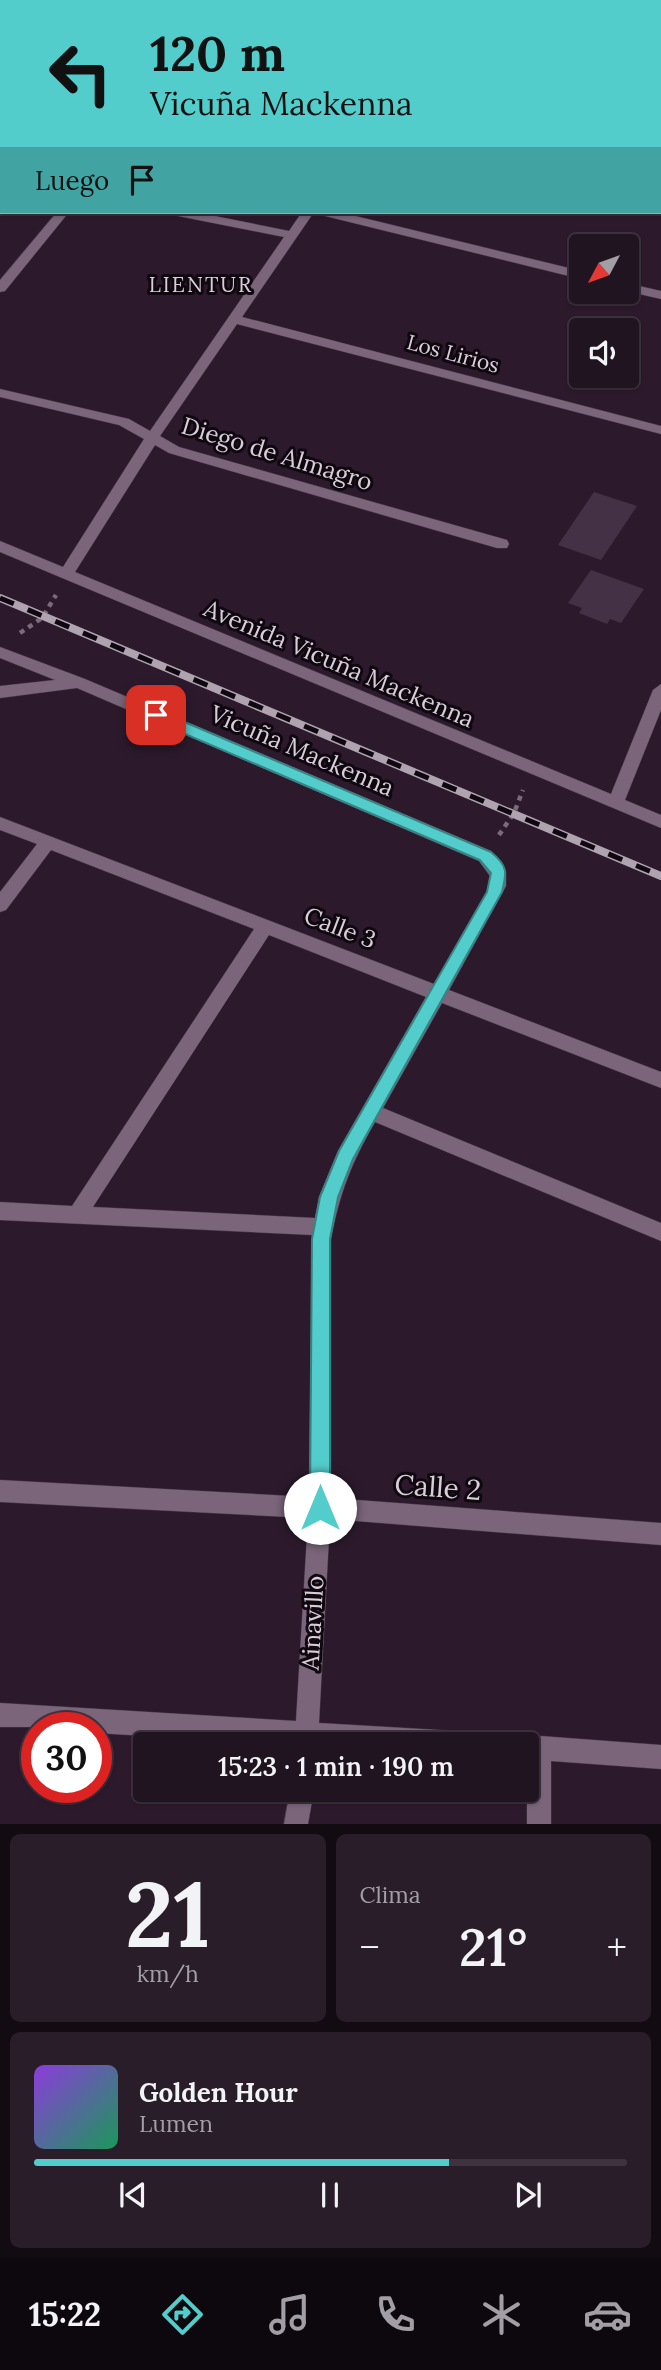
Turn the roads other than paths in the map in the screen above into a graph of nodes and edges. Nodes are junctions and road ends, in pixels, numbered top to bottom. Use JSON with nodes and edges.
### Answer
{"nodes":[{"id":1,"x":61,"y":214,"type":"edge"},
{"id":2,"x":188,"y":214,"type":"edge"},
{"id":3,"x":307,"y":214,"type":"edge"},
{"id":4,"x":333,"y":214,"type":"edge"},
{"id":5,"x":292,"y":235,"type":"junction"},
{"id":6,"x":569,"y":272,"type":"edge"},
{"id":7,"x":0,"y":288,"type":"edge"},
{"id":8,"x":639,"y":290,"type":"edge"},
{"id":9,"x":661,"y":295,"type":"edge"},
{"id":10,"x":234,"y":319,"type":"junction"},
{"id":11,"x":0,"y":393,"type":"edge"},
{"id":12,"x":661,"y":430,"type":"edge"},
{"id":13,"x":152,"y":438,"type":"junction"},
{"id":14,"x":502,"y":544,"type":"dead end"},
{"id":15,"x":0,"y":546,"type":"edge"},
{"id":16,"x":66,"y":573,"type":"junction"},
{"id":17,"x":0,"y":652,"type":"edge"},
{"id":18,"x":79,"y":683,"type":"junction"},
{"id":19,"x":661,"y":690,"type":"edge"},
{"id":20,"x":0,"y":692,"type":"edge"},
{"id":21,"x":617,"y":803,"type":"junction"},
{"id":22,"x":661,"y":822,"type":"edge"},
{"id":23,"x":0,"y":823,"type":"edge"},
{"id":24,"x":48,"y":842,"type":"junction"},
{"id":25,"x":499,"y":873,"type":"joint"},
{"id":26,"x":0,"y":905,"type":"edge"},
{"id":27,"x":266,"y":926,"type":"junction"},
{"id":28,"x":438,"y":992,"type":"junction"},
{"id":29,"x":661,"y":1080,"type":"edge"},
{"id":30,"x":370,"y":1111,"type":"junction"},
{"id":31,"x":0,"y":1211,"type":"edge"},
{"id":32,"x":77,"y":1215,"type":"junction"},
{"id":33,"x":322,"y":1227,"type":"junction"},
{"id":34,"x":661,"y":1232,"type":"edge"},
{"id":35,"x":0,"y":1491,"type":"edge"},
{"id":36,"x":320,"y":1508,"type":"junction"},
{"id":37,"x":661,"y":1534,"type":"edge"},
{"id":38,"x":0,"y":1715,"type":"edge"},
{"id":39,"x":217,"y":1732,"type":"edge"},
{"id":40,"x":306,"y":1732,"type":"edge"},
{"id":41,"x":539,"y":1747,"type":"edge"},
{"id":42,"x":661,"y":1756,"type":"edge"},
{"id":43,"x":300,"y":1802,"type":"edge"},
{"id":44,"x":537,"y":1802,"type":"edge"},
{"id":45,"x":296,"y":1824,"type":"edge"},
{"id":46,"x":539,"y":1824,"type":"edge"}],
"edges":[{"from":1,"to":7,"type":"street"},
{"from":2,"to":5,"type":"street"},
{"from":3,"to":5,"type":"street"},
{"from":4,"to":6,"type":"street"},
{"from":5,"to":10,"type":"street"},
{"from":8,"to":9,"type":"street"},
{"from":10,"to":12,"type":"street","name":"Los Lirios"},
{"from":10,"to":13,"type":"street"},
{"from":11,"to":13,"type":"street","name":"Diego de Almagro"},
{"from":13,"to":14,"type":"street","name":"Diego de Almagro"},
{"from":13,"to":16,"type":"street"},
{"from":15,"to":16,"type":"street","name":"Avenida Vicuña Mackenna"},
{"from":16,"to":21,"type":"street","name":"Avenida Vicuña Mackenna"},
{"from":17,"to":18,"type":"street","name":"Vicuña Mackenna"},
{"from":18,"to":20,"type":"street"},
{"from":18,"to":25,"type":"street","name":"Vicuña Mackenna"},
{"from":19,"to":21,"type":"street"},
{"from":21,"to":22,"type":"street","name":"Avenida Vicuña Mackenna"},
{"from":23,"to":24,"type":"street","name":"Calle 3"},
{"from":24,"to":26,"type":"street"},
{"from":24,"to":27,"type":"street","name":"Calle 3"},
{"from":25,"to":28,"type":"street","name":"Ainavillo"},
{"from":27,"to":28,"type":"street","name":"Calle 3"},
{"from":27,"to":32,"type":"street"},
{"from":28,"to":29,"type":"street","name":"Calle 3"},
{"from":28,"to":30,"type":"street","name":"Ainavillo"},
{"from":30,"to":33,"type":"street","name":"Ainavillo"},
{"from":30,"to":34,"type":"street"},
{"from":31,"to":32,"type":"street"},
{"from":32,"to":33,"type":"street"},
{"from":33,"to":36,"type":"street","name":"Ainavillo"},
{"from":35,"to":36,"type":"street","name":"Calle 2"},
{"from":36,"to":37,"type":"street","name":"Calle 2"},
{"from":36,"to":40,"type":"street","name":"Ainavillo"},
{"from":38,"to":39,"type":"street"},
{"from":41,"to":42,"type":"street"},
{"from":43,"to":45,"type":"street"},
{"from":44,"to":46,"type":"street"}]}
